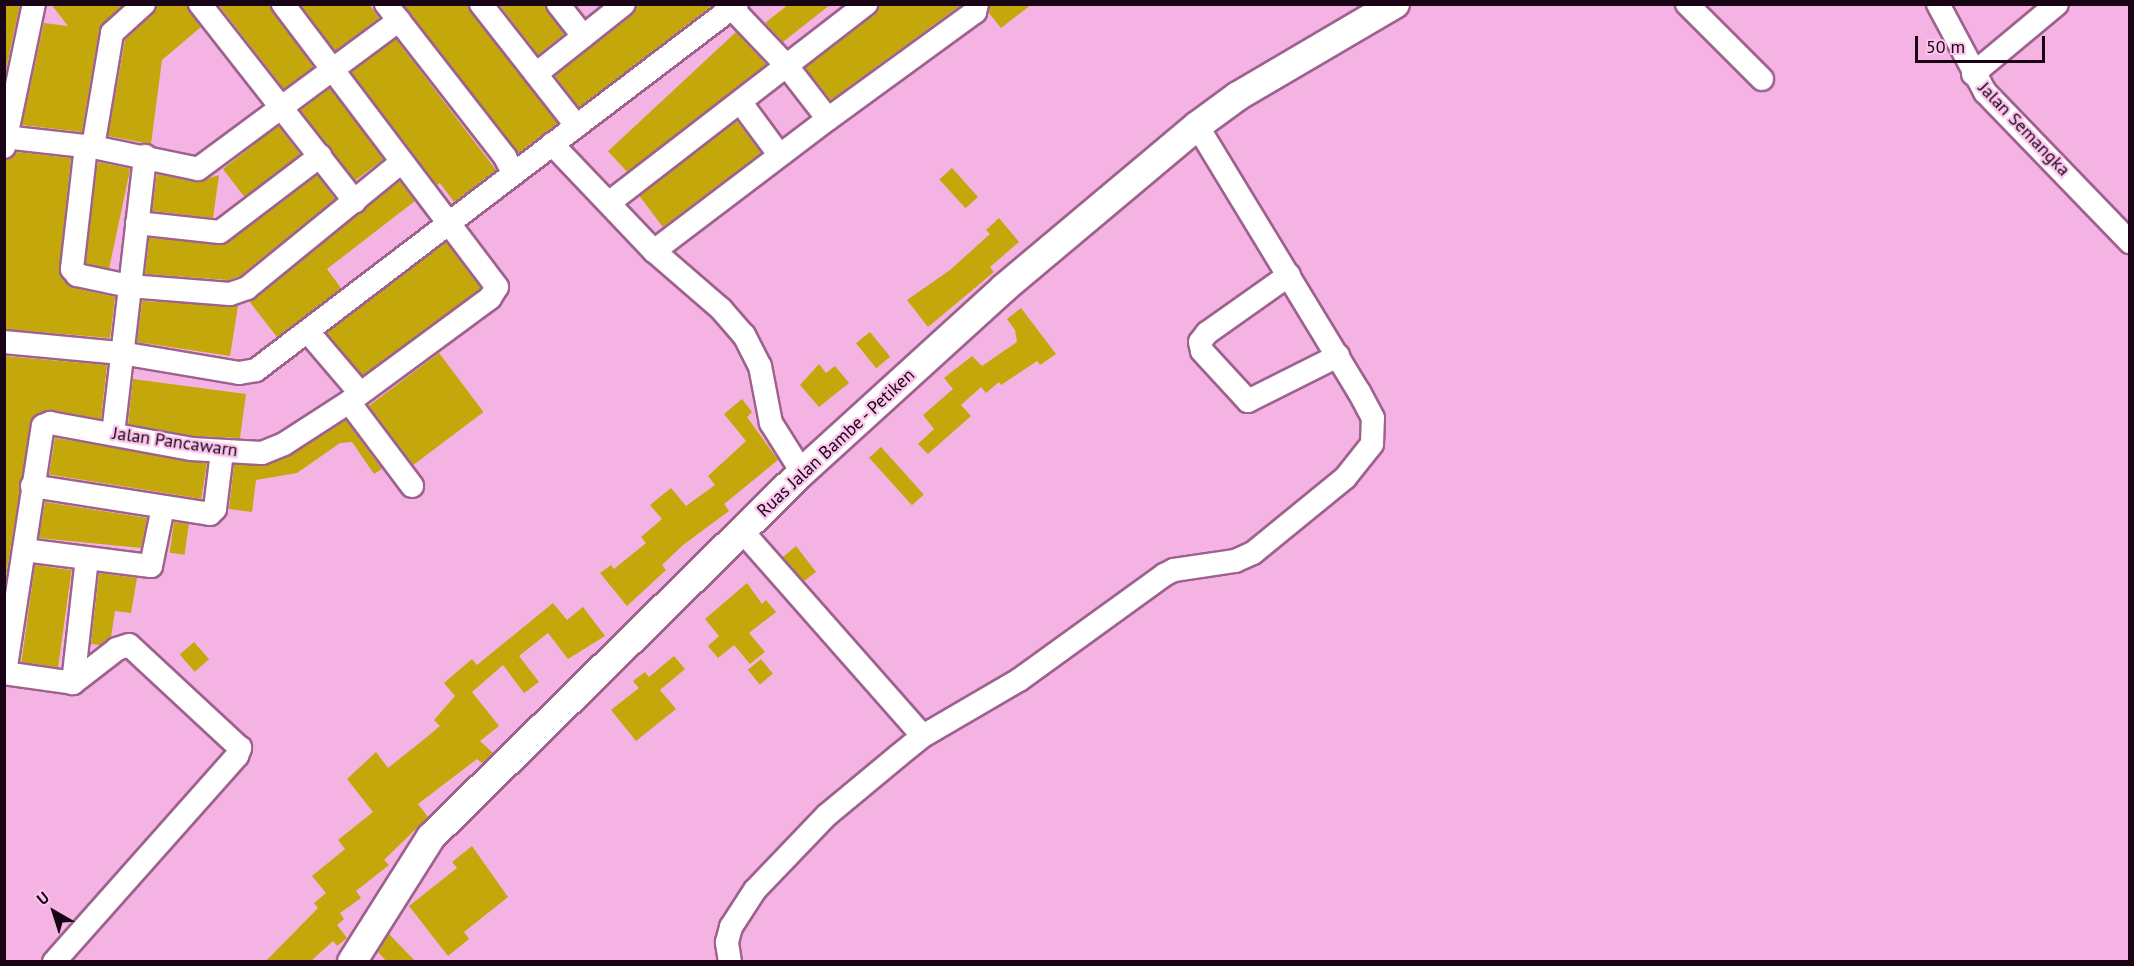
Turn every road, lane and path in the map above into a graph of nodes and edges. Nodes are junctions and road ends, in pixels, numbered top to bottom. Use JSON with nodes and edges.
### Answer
{"nodes":[{"id":1,"x":34,"y":4,"type":"edge"},
{"id":2,"x":144,"y":4,"type":"edge"},
{"id":3,"x":200,"y":4,"type":"edge"},
{"id":4,"x":283,"y":4,"type":"edge"},
{"id":5,"x":481,"y":4,"type":"edge"},
{"id":6,"x":558,"y":4,"type":"edge"},
{"id":7,"x":624,"y":4,"type":"edge"},
{"id":8,"x":866,"y":4,"type":"edge"},
{"id":9,"x":977,"y":4,"type":"edge"},
{"id":10,"x":1395,"y":4,"type":"edge"},
{"id":11,"x":1687,"y":4,"type":"edge"},
{"id":12,"x":1938,"y":4,"type":"edge"},
{"id":13,"x":2057,"y":4,"type":"edge"},
{"id":14,"x":732,"y":6,"type":"edge"},
{"id":15,"x":392,"y":12,"type":"edge"},
{"id":16,"x":583,"y":36,"type":"junction"},
{"id":17,"x":786,"y":65,"type":"junction"},
{"id":18,"x":336,"y":69,"type":"junction"},
{"id":19,"x":536,"y":74,"type":"junction"},
{"id":20,"x":1973,"y":74,"type":"junction"},
{"id":21,"x":1762,"y":79,"type":"dead end"},
{"id":22,"x":741,"y":103,"type":"junction"},
{"id":23,"x":284,"y":108,"type":"junction"},
{"id":24,"x":828,"y":119,"type":"junction"},
{"id":25,"x":576,"y":125,"type":"junction"},
{"id":26,"x":1197,"y":126,"type":"junction"},
{"id":27,"x":5,"y":140,"type":"edge"},
{"id":28,"x":552,"y":144,"type":"junction"},
{"id":29,"x":89,"y":147,"type":"junction"},
{"id":30,"x":778,"y":153,"type":"junction"},
{"id":31,"x":145,"y":156,"type":"junction"},
{"id":32,"x":320,"y":156,"type":"junction"},
{"id":33,"x":400,"y":163,"type":"junction"},
{"id":34,"x":513,"y":173,"type":"junction"},
{"id":35,"x":355,"y":202,"type":"junction"},
{"id":36,"x":610,"y":202,"type":"junction"},
{"id":37,"x":137,"y":223,"type":"junction"},
{"id":38,"x":450,"y":225,"type":"junction"},
{"id":39,"x":2130,"y":242,"type":"edge"},
{"id":40,"x":654,"y":251,"type":"junction"},
{"id":41,"x":1289,"y":275,"type":"junction"},
{"id":42,"x":129,"y":286,"type":"junction"},
{"id":43,"x":309,"y":333,"type":"junction"},
{"id":44,"x":4,"y":342,"type":"edge"},
{"id":45,"x":121,"y":354,"type":"junction"},
{"id":46,"x":1338,"y":356,"type":"junction"},
{"id":47,"x":354,"y":397,"type":"junction"},
{"id":48,"x":113,"y":434,"type":"junction"},
{"id":49,"x":222,"y":452,"type":"junction"},
{"id":50,"x":802,"y":472,"type":"junction"},
{"id":51,"x":32,"y":486,"type":"junction"},
{"id":52,"x":412,"y":486,"type":"dead end"},
{"id":53,"x":163,"y":507,"type":"junction"},
{"id":54,"x":742,"y":531,"type":"junction"},
{"id":55,"x":24,"y":550,"type":"junction"},
{"id":56,"x":87,"y":560,"type":"junction"},
{"id":57,"x":5,"y":673,"type":"edge"},
{"id":58,"x":73,"y":682,"type":"junction"},
{"id":59,"x":923,"y":736,"type":"junction"},
{"id":60,"x":54,"y":962,"type":"edge"},
{"id":61,"x":352,"y":962,"type":"edge"},
{"id":62,"x":730,"y":962,"type":"edge"}],
"edges":[{"from":1,"to":27,"type":"street"},
{"from":2,"to":29,"type":"street"},
{"from":3,"to":23,"type":"street"},
{"from":4,"to":18,"type":"street"},
{"from":5,"to":19,"type":"street"},
{"from":6,"to":16,"type":"street"},
{"from":7,"to":16,"type":"street"},
{"from":8,"to":17,"type":"street"},
{"from":9,"to":24,"type":"street"},
{"from":10,"to":26,"type":"main road","name":"Ruas Jalan Bambe - Petiken"},
{"from":11,"to":21,"type":"street"},
{"from":12,"to":20,"type":"street","name":"Jalan Semangka"},
{"from":13,"to":20,"type":"street"},
{"from":14,"to":17,"type":"street"},
{"from":14,"to":25,"type":"street"},
{"from":15,"to":18,"type":"street"},
{"from":15,"to":34,"type":"street"},
{"from":16,"to":19,"type":"street"},
{"from":17,"to":22,"type":"street"},
{"from":17,"to":24,"type":"street"},
{"from":18,"to":23,"type":"street"},
{"from":18,"to":33,"type":"street"},
{"from":19,"to":25,"type":"street"},
{"from":20,"to":39,"type":"street","name":"Jalan Semangka"},
{"from":22,"to":30,"type":"street"},
{"from":22,"to":36,"type":"street"},
{"from":23,"to":31,"type":"street"},
{"from":23,"to":32,"type":"street"},
{"from":24,"to":30,"type":"street"},
{"from":25,"to":28,"type":"street"},
{"from":26,"to":41,"type":"street"},
{"from":26,"to":50,"type":"main road","name":"Ruas Jalan Bambe - Petiken"},
{"from":27,"to":29,"type":"street"},
{"from":28,"to":34,"type":"street"},
{"from":28,"to":36,"type":"street"},
{"from":29,"to":31,"type":"street"},
{"from":29,"to":42,"type":"street"},
{"from":30,"to":40,"type":"street"},
{"from":31,"to":37,"type":"street"},
{"from":32,"to":35,"type":"street"},
{"from":32,"to":37,"type":"street"},
{"from":33,"to":35,"type":"street"},
{"from":33,"to":38,"type":"street"},
{"from":34,"to":38,"type":"street"},
{"from":35,"to":42,"type":"street"},
{"from":36,"to":40,"type":"street"},
{"from":37,"to":42,"type":"street"},
{"from":38,"to":43,"type":"street"},
{"from":38,"to":47,"type":"street","name":"Jalan Pancawarn"},
{"from":40,"to":50,"type":"street"},
{"from":41,"to":46,"type":"street"},
{"from":41,"to":46,"type":"street"},
{"from":42,"to":45,"type":"street"},
{"from":43,"to":45,"type":"street"},
{"from":43,"to":47,"type":"street"},
{"from":44,"to":45,"type":"street"},
{"from":45,"to":48,"type":"street"},
{"from":46,"to":59,"type":"street"},
{"from":47,"to":49,"type":"street","name":"Jalan Pancawarn"},
{"from":47,"to":52,"type":"street"},
{"from":48,"to":49,"type":"street","name":"Jalan Pancawarn"},
{"from":48,"to":51,"type":"street","name":"Jalan Pancawarn"},
{"from":49,"to":53,"type":"street"},
{"from":50,"to":54,"type":"main road","name":"Ruas Jalan Bambe - Petiken"},
{"from":51,"to":53,"type":"street"},
{"from":51,"to":55,"type":"street","name":"Jalan Pancawarn"},
{"from":53,"to":56,"type":"street"},
{"from":54,"to":59,"type":"street"},
{"from":54,"to":61,"type":"main road","name":"Ruas Jalan Bambe - Petiken"},
{"from":55,"to":56,"type":"street"},
{"from":55,"to":57,"type":"street","name":"Jalan Pancawarn"},
{"from":56,"to":58,"type":"street"},
{"from":57,"to":58,"type":"street"},
{"from":58,"to":60,"type":"street"},
{"from":59,"to":62,"type":"street"}]}
